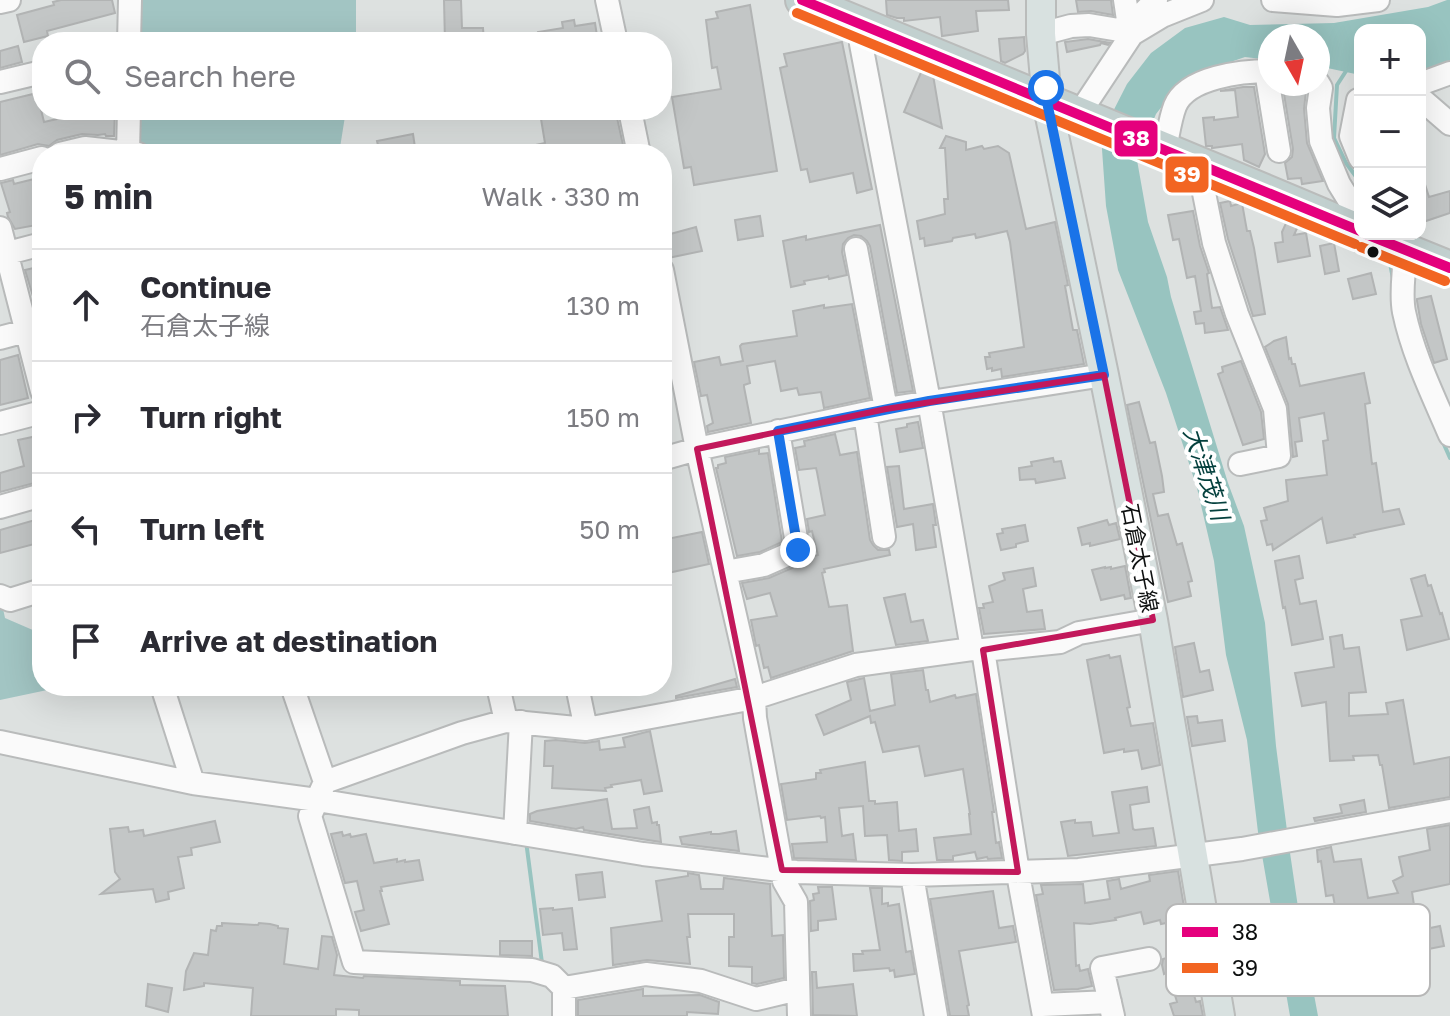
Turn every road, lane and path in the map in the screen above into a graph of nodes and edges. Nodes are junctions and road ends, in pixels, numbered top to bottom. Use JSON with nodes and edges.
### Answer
{"nodes":[{"id":1,"x":9,"y":0,"type":"edge"},
{"id":2,"x":130,"y":0,"type":"edge"},
{"id":3,"x":607,"y":0,"type":"edge"},
{"id":4,"x":802,"y":0,"type":"edge"},
{"id":5,"x":1041,"y":0,"type":"edge"},
{"id":6,"x":1125,"y":0,"type":"edge"},
{"id":7,"x":1156,"y":0,"type":"edge"},
{"id":8,"x":1202,"y":0,"type":"edge"},
{"id":9,"x":1273,"y":0,"type":"edge"},
{"id":10,"x":1378,"y":0,"type":"edge"},
{"id":11,"x":0,"y":2,"type":"edge"},
{"id":12,"x":865,"y":26,"type":"junction"},
{"id":13,"x":1130,"y":30,"type":"junction"},
{"id":14,"x":129,"y":32,"type":"edge"},
{"id":15,"x":614,"y":32,"type":"edge"},
{"id":16,"x":1041,"y":34,"type":"junction"},
{"id":17,"x":1258,"y":71,"type":"edge"},
{"id":18,"x":1450,"y":73,"type":"edge"},
{"id":19,"x":32,"y":74,"type":"edge"},
{"id":20,"x":0,"y":82,"type":"edge"},
{"id":21,"x":1426,"y":82,"type":"edge"},
{"id":22,"x":1330,"y":90,"type":"edge"},
{"id":23,"x":1271,"y":96,"type":"edge"},
{"id":24,"x":1319,"y":96,"type":"edge"},
{"id":25,"x":1354,"y":98,"type":"edge"},
{"id":26,"x":1047,"y":102,"type":"junction"},
{"id":27,"x":1426,"y":103,"type":"edge"},
{"id":28,"x":1083,"y":115,"type":"junction"},
{"id":29,"x":130,"y":120,"type":"edge"},
{"id":30,"x":632,"y":120,"type":"edge"},
{"id":31,"x":1354,"y":122,"type":"edge"},
{"id":32,"x":1450,"y":124,"type":"edge"},
{"id":33,"x":1354,"y":143,"type":"edge"},
{"id":34,"x":132,"y":144,"type":"edge"},
{"id":35,"x":637,"y":144,"type":"edge"},
{"id":36,"x":1160,"y":147,"type":"junction"},
{"id":37,"x":1279,"y":151,"type":"dead end"},
{"id":38,"x":32,"y":161,"type":"edge"},
{"id":39,"x":1203,"y":164,"type":"junction"},
{"id":40,"x":0,"y":169,"type":"edge"},
{"id":41,"x":1354,"y":208,"type":"edge"},
{"id":42,"x":0,"y":228,"type":"edge"},
{"id":43,"x":1354,"y":228,"type":"edge"},
{"id":44,"x":1404,"y":242,"type":"edge"},
{"id":45,"x":32,"y":247,"type":"edge"},
{"id":46,"x":856,"y":249,"type":"dead end"},
{"id":47,"x":3,"y":254,"type":"edge"},
{"id":48,"x":1450,"y":268,"type":"edge"},
{"id":49,"x":672,"y":321,"type":"edge"},
{"id":50,"x":32,"y":322,"type":"edge"},
{"id":51,"x":32,"y":330,"type":"edge"},
{"id":52,"x":0,"y":338,"type":"edge"},
{"id":53,"x":1104,"y":375,"type":"junction"},
{"id":54,"x":929,"y":401,"type":"junction"},
{"id":55,"x":875,"y":411,"type":"junction"},
{"id":56,"x":32,"y":415,"type":"edge"},
{"id":57,"x":0,"y":423,"type":"edge"},
{"id":58,"x":778,"y":431,"type":"junction"},
{"id":59,"x":1450,"y":435,"type":"edge"},
{"id":60,"x":697,"y":449,"type":"junction"},
{"id":61,"x":672,"y":456,"type":"edge"},
{"id":62,"x":1240,"y":464,"type":"dead end"},
{"id":63,"x":32,"y":498,"type":"edge"},
{"id":64,"x":0,"y":507,"type":"edge"},
{"id":65,"x":884,"y":537,"type":"dead end"},
{"id":66,"x":725,"y":572,"type":"junction"},
{"id":67,"x":32,"y":593,"type":"edge"},
{"id":68,"x":0,"y":596,"type":"edge"},
{"id":69,"x":1153,"y":620,"type":"junction"},
{"id":70,"x":978,"y":650,"type":"junction"},
{"id":71,"x":165,"y":696,"type":"edge"},
{"id":72,"x":295,"y":696,"type":"edge"},
{"id":73,"x":503,"y":696,"type":"edge"},
{"id":74,"x":579,"y":696,"type":"edge"},
{"id":75,"x":754,"y":698,"type":"junction"},
{"id":76,"x":514,"y":721,"type":"junction"},
{"id":77,"x":586,"y":729,"type":"junction"},
{"id":78,"x":0,"y":742,"type":"edge"},
{"id":79,"x":193,"y":783,"type":"junction"},
{"id":80,"x":321,"y":791,"type":"junction"},
{"id":81,"x":1450,"y":811,"type":"edge"},
{"id":82,"x":515,"y":833,"type":"junction"},
{"id":83,"x":1192,"y":855,"type":"junction"},
{"id":84,"x":789,"y":871,"type":"junction"},
{"id":85,"x":1018,"y":872,"type":"junction"},
{"id":86,"x":912,"y":875,"type":"junction"},
{"id":87,"x":1201,"y":904,"type":"edge"},
{"id":88,"x":1149,"y":959,"type":"dead end"},
{"id":89,"x":564,"y":988,"type":"junction"},
{"id":90,"x":798,"y":989,"type":"junction"},
{"id":91,"x":1217,"y":996,"type":"edge"},
{"id":92,"x":1112,"y":1009,"type":"edge"},
{"id":93,"x":1043,"y":1010,"type":"edge"},
{"id":94,"x":564,"y":1016,"type":"edge"},
{"id":95,"x":799,"y":1016,"type":"edge"},
{"id":96,"x":936,"y":1016,"type":"edge"},
{"id":97,"x":1220,"y":1016,"type":"edge"}],
"edges":[{"from":1,"to":11,"type":"street"},
{"from":2,"to":14,"type":"street"},
{"from":3,"to":15,"type":"street"},
{"from":4,"to":12,"type":"highway"},
{"from":5,"to":16,"type":"main road","name":"石倉太子線"},
{"from":6,"to":13,"type":"street"},
{"from":7,"to":13,"type":"street"},
{"from":8,"to":13,"type":"street"},
{"from":9,"to":10,"type":"street"},
{"from":12,"to":26,"type":"highway"},
{"from":12,"to":54,"type":"street"},
{"from":13,"to":16,"type":"street"},
{"from":13,"to":28,"type":"street"},
{"from":16,"to":26,"type":"main road","name":"石倉太子線"},
{"from":17,"to":36,"type":"street"},
{"from":18,"to":21,"type":"street"},
{"from":19,"to":20,"type":"street"},
{"from":22,"to":25,"type":"street"},
{"from":23,"to":37,"type":"street"},
{"from":24,"to":41,"type":"street"},
{"from":26,"to":28,"type":"highway"},
{"from":26,"to":53,"type":"main road","name":"石倉太子線"},
{"from":27,"to":32,"type":"street"},
{"from":28,"to":36,"type":"highway"},
{"from":29,"to":34,"type":"street"},
{"from":30,"to":35,"type":"street"},
{"from":31,"to":33,"type":"street"},
{"from":36,"to":39,"type":"highway"},
{"from":38,"to":40,"type":"street"},
{"from":39,"to":43,"type":"highway"},
{"from":39,"to":62,"type":"street"},
{"from":42,"to":47,"type":"street"},
{"from":44,"to":48,"type":"highway"},
{"from":44,"to":59,"type":"street"},
{"from":45,"to":47,"type":"street"},
{"from":46,"to":55,"type":"street"},
{"from":47,"to":50,"type":"street"},
{"from":49,"to":60,"type":"street"},
{"from":51,"to":52,"type":"street"},
{"from":53,"to":54,"type":"street"},
{"from":53,"to":69,"type":"main road","name":"石倉太子線"},
{"from":54,"to":55,"type":"street"},
{"from":54,"to":70,"type":"street"},
{"from":55,"to":58,"type":"street"},
{"from":55,"to":65,"type":"street"},
{"from":56,"to":57,"type":"street"},
{"from":58,"to":60,"type":"street"},
{"from":58,"to":66,"type":"street"},
{"from":60,"to":61,"type":"street"},
{"from":60,"to":66,"type":"street"},
{"from":63,"to":64,"type":"street"},
{"from":66,"to":75,"type":"street"},
{"from":67,"to":68,"type":"street"},
{"from":69,"to":70,"type":"street"},
{"from":69,"to":83,"type":"main road","name":"石倉太子線"},
{"from":70,"to":75,"type":"street"},
{"from":70,"to":85,"type":"street"},
{"from":71,"to":79,"type":"street"},
{"from":72,"to":80,"type":"street"},
{"from":73,"to":76,"type":"street"},
{"from":74,"to":77,"type":"street"},
{"from":75,"to":77,"type":"street"},
{"from":75,"to":84,"type":"street"},
{"from":76,"to":77,"type":"street"},
{"from":76,"to":80,"type":"street"},
{"from":76,"to":82,"type":"street"},
{"from":78,"to":79,"type":"street"},
{"from":79,"to":80,"type":"street"},
{"from":80,"to":82,"type":"street"},
{"from":80,"to":89,"type":"street"},
{"from":81,"to":83,"type":"street"},
{"from":82,"to":84,"type":"street"},
{"from":83,"to":85,"type":"street"},
{"from":83,"to":87,"type":"main road","name":"石倉太子線"},
{"from":84,"to":86,"type":"street"},
{"from":84,"to":90,"type":"street"},
{"from":85,"to":86,"type":"street"},
{"from":85,"to":93,"type":"street"},
{"from":86,"to":96,"type":"street"},
{"from":88,"to":92,"type":"street"},
{"from":89,"to":90,"type":"street"},
{"from":89,"to":94,"type":"street"},
{"from":90,"to":95,"type":"street"},
{"from":91,"to":97,"type":"main road","name":"石倉太子線"},
{"from":92,"to":93,"type":"street"}]}
